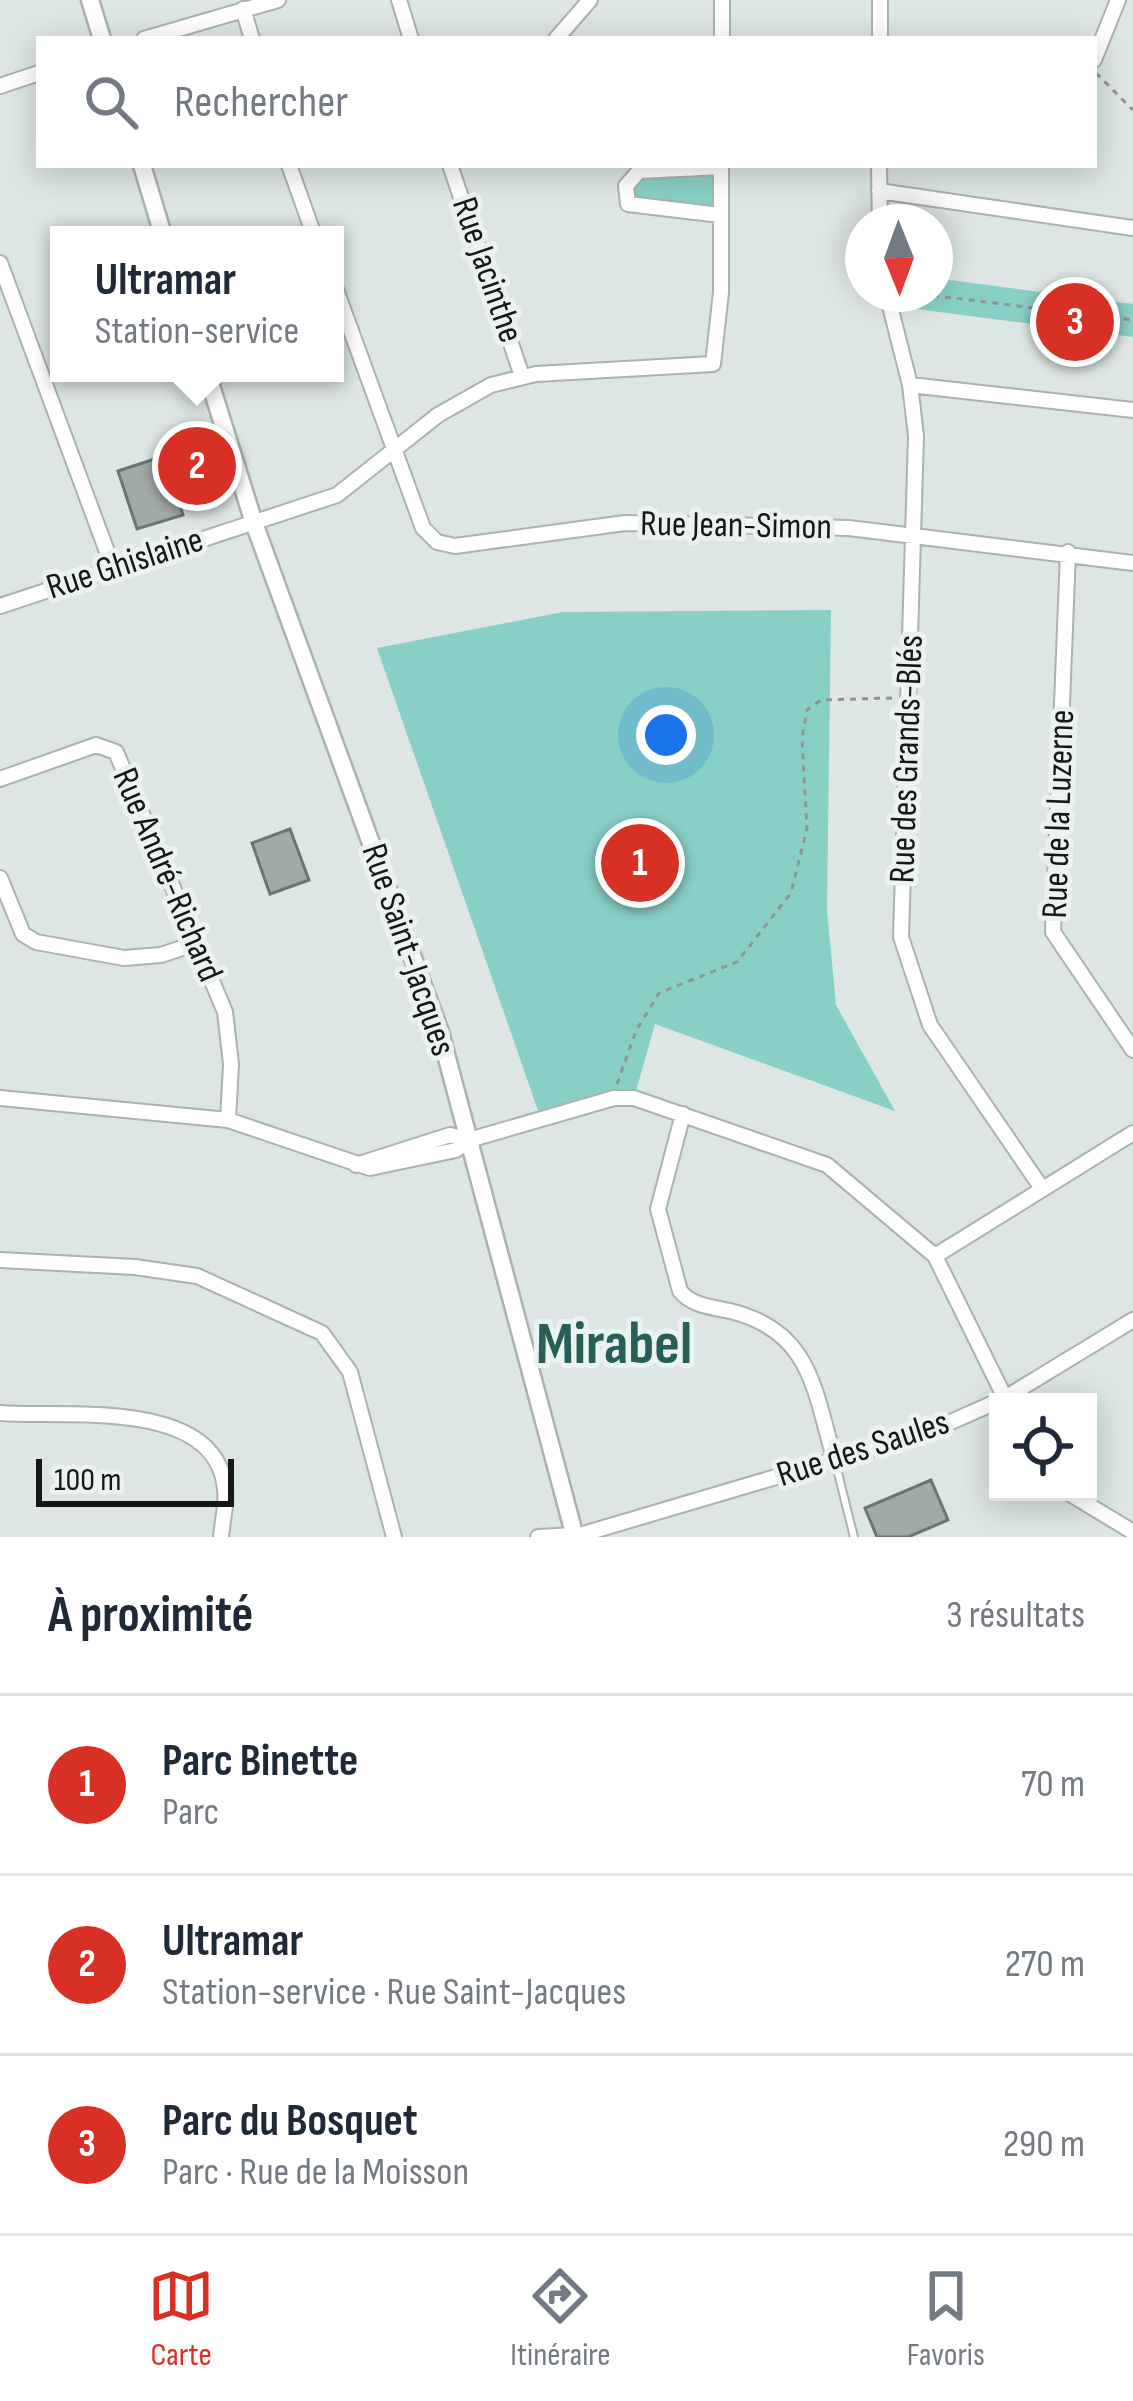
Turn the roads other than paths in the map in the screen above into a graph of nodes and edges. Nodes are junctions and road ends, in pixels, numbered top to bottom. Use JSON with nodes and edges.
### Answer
{"nodes":[{"id":1,"x":90,"y":0,"type":"edge"},
{"id":2,"x":278,"y":0,"type":"edge"},
{"id":3,"x":399,"y":0,"type":"edge"},
{"id":4,"x":590,"y":0,"type":"edge"},
{"id":5,"x":722,"y":0,"type":"edge"},
{"id":6,"x":880,"y":0,"type":"edge"},
{"id":7,"x":1118,"y":0,"type":"edge"},
{"id":8,"x":243,"y":9,"type":"junction"},
{"id":9,"x":101,"y":36,"type":"edge"},
{"id":10,"x":154,"y":36,"type":"edge"},
{"id":11,"x":251,"y":36,"type":"edge"},
{"id":12,"x":410,"y":36,"type":"edge"},
{"id":13,"x":559,"y":36,"type":"edge"},
{"id":14,"x":722,"y":36,"type":"edge"},
{"id":15,"x":880,"y":36,"type":"edge"},
{"id":16,"x":1097,"y":52,"type":"edge"},
{"id":17,"x":36,"y":74,"type":"edge"},
{"id":18,"x":0,"y":86,"type":"edge"},
{"id":19,"x":143,"y":168,"type":"edge"},
{"id":20,"x":290,"y":168,"type":"edge"},
{"id":21,"x":451,"y":168,"type":"edge"},
{"id":22,"x":694,"y":168,"type":"edge"},
{"id":23,"x":721,"y":168,"type":"edge"},
{"id":24,"x":879,"y":168,"type":"edge"},
{"id":25,"x":879,"y":191,"type":"junction"},
{"id":26,"x":879,"y":204,"type":"edge"},
{"id":27,"x":720,"y":215,"type":"junction"},
{"id":28,"x":161,"y":226,"type":"edge"},
{"id":29,"x":311,"y":226,"type":"edge"},
{"id":30,"x":1133,"y":228,"type":"edge"},
{"id":31,"x":2,"y":274,"type":"edge"},
{"id":32,"x":344,"y":312,"type":"edge"},
{"id":33,"x":892,"y":312,"type":"edge"},
{"id":34,"x":522,"y":376,"type":"junction"},
{"id":35,"x":210,"y":382,"type":"edge"},
{"id":36,"x":910,"y":385,"type":"junction"},
{"id":37,"x":1133,"y":410,"type":"edge"},
{"id":38,"x":394,"y":454,"type":"junction"},
{"id":39,"x":254,"y":523,"type":"junction"},
{"id":40,"x":915,"y":535,"type":"junction"},
{"id":41,"x":1068,"y":552,"type":"junction"},
{"id":42,"x":1133,"y":563,"type":"edge"},
{"id":43,"x":112,"y":565,"type":"junction"},
{"id":44,"x":0,"y":606,"type":"edge"},
{"id":45,"x":0,"y":779,"type":"edge"},
{"id":46,"x":0,"y":878,"type":"edge"},
{"id":47,"x":197,"y":943,"type":"junction"},
{"id":48,"x":1133,"y":1050,"type":"edge"},
{"id":49,"x":0,"y":1098,"type":"edge"},
{"id":50,"x":683,"y":1114,"type":"junction"},
{"id":51,"x":228,"y":1120,"type":"junction"},
{"id":52,"x":1133,"y":1133,"type":"edge"},
{"id":53,"x":470,"y":1140,"type":"junction"},
{"id":54,"x":1041,"y":1187,"type":"junction"},
{"id":55,"x":934,"y":1256,"type":"junction"},
{"id":56,"x":0,"y":1260,"type":"edge"},
{"id":57,"x":1133,"y":1320,"type":"edge"},
{"id":58,"x":1002,"y":1393,"type":"edge"},
{"id":59,"x":1017,"y":1393,"type":"edge"},
{"id":60,"x":989,"y":1407,"type":"edge"},
{"id":61,"x":0,"y":1413,"type":"edge"},
{"id":62,"x":835,"y":1462,"type":"junction"},
{"id":63,"x":1082,"y":1501,"type":"edge"},
{"id":64,"x":1133,"y":1532,"type":"edge"},
{"id":65,"x":574,"y":1536,"type":"edge"},
{"id":66,"x":221,"y":1537,"type":"edge"},
{"id":67,"x":394,"y":1537,"type":"edge"},
{"id":68,"x":538,"y":1537,"type":"edge"},
{"id":69,"x":854,"y":1537,"type":"edge"}],
"edges":[{"from":1,"to":9,"type":"street"},
{"from":2,"to":8,"type":"street"},
{"from":3,"to":12,"type":"street"},
{"from":4,"to":13,"type":"street"},
{"from":5,"to":14,"type":"street"},
{"from":6,"to":15,"type":"street"},
{"from":7,"to":16,"type":"street"},
{"from":8,"to":10,"type":"street"},
{"from":8,"to":11,"type":"street"},
{"from":17,"to":18,"type":"street"},
{"from":19,"to":28,"type":"street"},
{"from":20,"to":29,"type":"street"},
{"from":21,"to":34,"type":"street","name":"Rue Jacinthe"},
{"from":22,"to":27,"type":"street"},
{"from":23,"to":27,"type":"street"},
{"from":24,"to":25,"type":"street"},
{"from":25,"to":26,"type":"street"},
{"from":25,"to":30,"type":"street"},
{"from":27,"to":34,"type":"street","name":"Rue Ghislaine"},
{"from":31,"to":43,"type":"street"},
{"from":32,"to":38,"type":"street","name":"Rue Jean-Simon"},
{"from":33,"to":36,"type":"street","name":"Rue des Grands-Blés"},
{"from":34,"to":38,"type":"street","name":"Rue Ghislaine"},
{"from":35,"to":39,"type":"street","name":"Rue Saint-Jacques"},
{"from":36,"to":37,"type":"street"},
{"from":36,"to":40,"type":"street","name":"Rue des Grands-Blés"},
{"from":38,"to":39,"type":"street","name":"Rue Ghislaine"},
{"from":38,"to":40,"type":"street","name":"Rue Jean-Simon"},
{"from":39,"to":43,"type":"street","name":"Rue Ghislaine"},
{"from":39,"to":53,"type":"street","name":"Rue Saint-Jacques"},
{"from":40,"to":41,"type":"street","name":"Rue Jean-Simon"},
{"from":40,"to":54,"type":"street","name":"Rue des Grands-Blés"},
{"from":41,"to":42,"type":"street","name":"Rue Jean-Simon"},
{"from":41,"to":48,"type":"street","name":"Rue de la Luzerne"},
{"from":43,"to":44,"type":"street","name":"Rue Ghislaine"},
{"from":45,"to":47,"type":"street","name":"Rue André-Richard"},
{"from":46,"to":47,"type":"street"},
{"from":47,"to":51,"type":"street","name":"Rue André-Richard"},
{"from":49,"to":51,"type":"street"},
{"from":50,"to":53,"type":"street"},
{"from":50,"to":55,"type":"street"},
{"from":50,"to":62,"type":"street"},
{"from":51,"to":53,"type":"street"},
{"from":52,"to":54,"type":"street"},
{"from":53,"to":65,"type":"street","name":"Rue Saint-Jacques"},
{"from":54,"to":55,"type":"street"},
{"from":55,"to":58,"type":"street"},
{"from":56,"to":67,"type":"street"},
{"from":57,"to":59,"type":"street","name":"Rue des Saules"},
{"from":60,"to":62,"type":"street","name":"Rue des Saules"},
{"from":61,"to":66,"type":"street"},
{"from":62,"to":65,"type":"street","name":"Rue des Saules"},
{"from":62,"to":69,"type":"lane"},
{"from":63,"to":64,"type":"street"},
{"from":65,"to":68,"type":"street","name":"Rue des Saules"}]}
